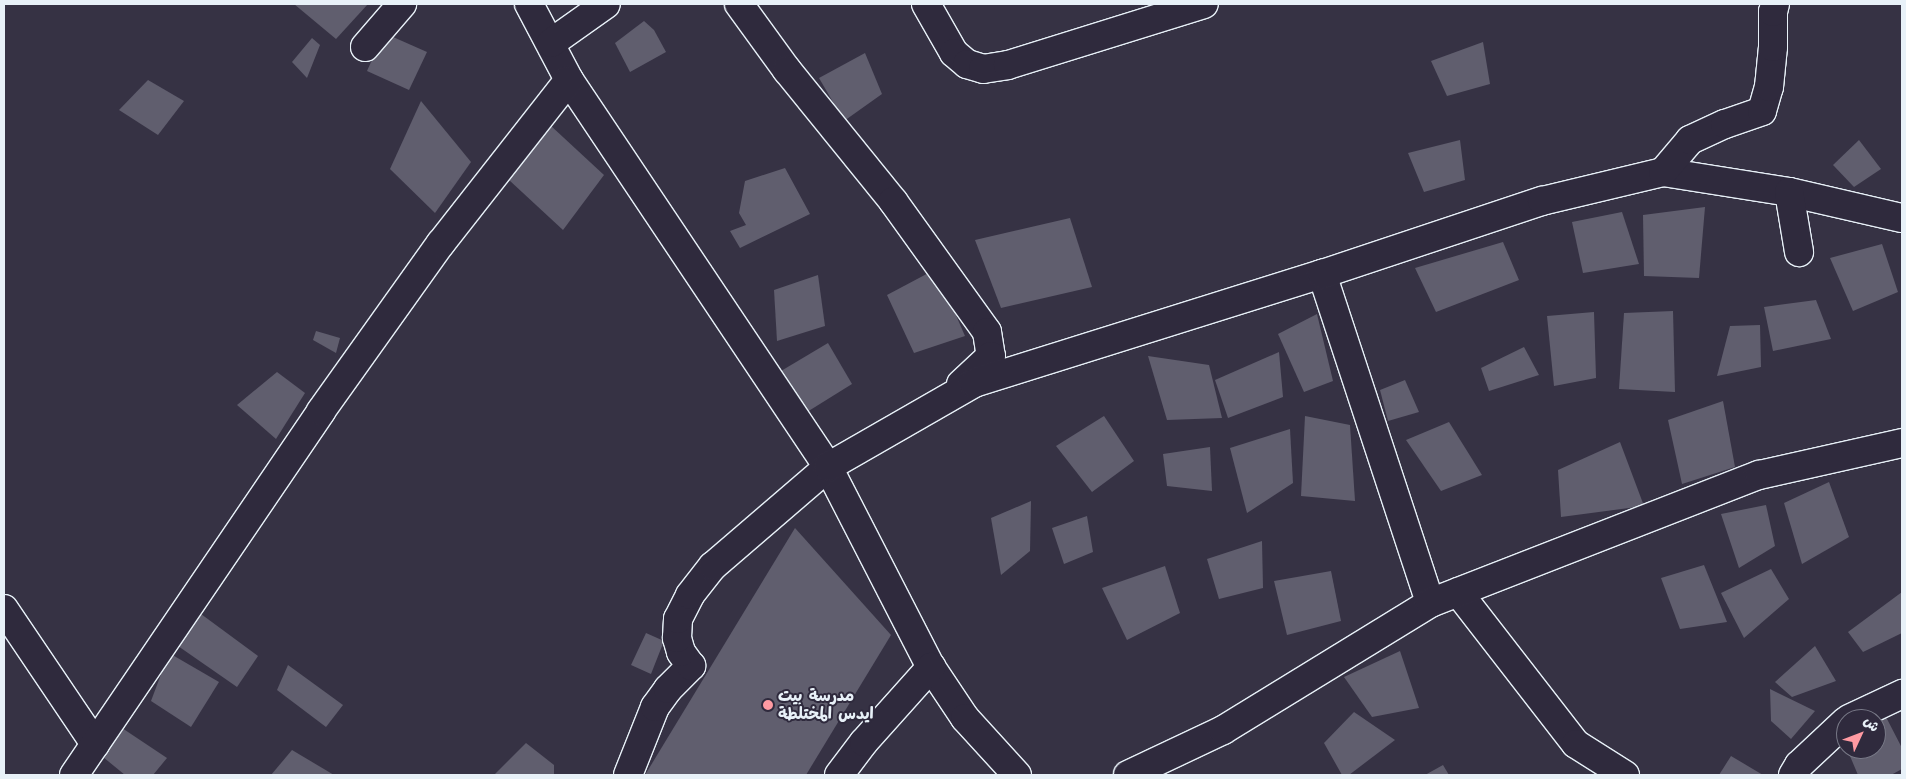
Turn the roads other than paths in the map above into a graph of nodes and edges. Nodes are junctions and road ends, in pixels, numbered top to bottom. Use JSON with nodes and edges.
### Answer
{"nodes":[{"id":1,"x":402,"y":4,"type":"edge"},
{"id":2,"x":529,"y":4,"type":"edge"},
{"id":3,"x":606,"y":4,"type":"edge"},
{"id":4,"x":740,"y":4,"type":"edge"},
{"id":5,"x":926,"y":4,"type":"edge"},
{"id":6,"x":1204,"y":4,"type":"edge"},
{"id":7,"x":1775,"y":4,"type":"edge"},
{"id":8,"x":551,"y":43,"type":"junction"},
{"id":9,"x":365,"y":47,"type":"dead end"},
{"id":10,"x":569,"y":80,"type":"junction"},
{"id":11,"x":1663,"y":172,"type":"junction"},
{"id":12,"x":1789,"y":192,"type":"junction"},
{"id":13,"x":1902,"y":218,"type":"edge"},
{"id":14,"x":1799,"y":252,"type":"dead end"},
{"id":15,"x":1322,"y":274,"type":"junction"},
{"id":16,"x":974,"y":383,"type":"junction"},
{"id":17,"x":1902,"y":443,"type":"edge"},
{"id":18,"x":828,"y":467,"type":"junction"},
{"id":19,"x":1458,"y":592,"type":"junction"},
{"id":20,"x":1430,"y":603,"type":"junction"},
{"id":21,"x":4,"y":609,"type":"edge"},
{"id":22,"x":931,"y":667,"type":"junction"},
{"id":23,"x":1902,"y":694,"type":"edge"},
{"id":24,"x":1870,"y":709,"type":"edge"},
{"id":25,"x":1836,"y":730,"type":"edge"},
{"id":26,"x":96,"y":744,"type":"junction"},
{"id":27,"x":74,"y":775,"type":"edge"},
{"id":28,"x":628,"y":775,"type":"edge"},
{"id":29,"x":839,"y":775,"type":"edge"},
{"id":30,"x":1017,"y":775,"type":"edge"},
{"id":31,"x":1128,"y":775,"type":"edge"},
{"id":32,"x":1625,"y":775,"type":"edge"},
{"id":33,"x":1793,"y":775,"type":"edge"}],
"edges":[{"from":1,"to":9,"type":"street"},
{"from":2,"to":8,"type":"street"},
{"from":3,"to":8,"type":"street"},
{"from":4,"to":16,"type":"street"},
{"from":5,"to":6,"type":"street"},
{"from":7,"to":11,"type":"street"},
{"from":8,"to":10,"type":"street"},
{"from":10,"to":18,"type":"street"},
{"from":10,"to":26,"type":"street"},
{"from":11,"to":12,"type":"street"},
{"from":11,"to":15,"type":"street"},
{"from":12,"to":13,"type":"street"},
{"from":12,"to":14,"type":"street"},
{"from":15,"to":16,"type":"street"},
{"from":15,"to":20,"type":"street"},
{"from":16,"to":18,"type":"street"},
{"from":17,"to":19,"type":"street"},
{"from":18,"to":22,"type":"street"},
{"from":18,"to":28,"type":"street"},
{"from":19,"to":20,"type":"street"},
{"from":19,"to":32,"type":"street"},
{"from":20,"to":31,"type":"street"},
{"from":21,"to":26,"type":"street"},
{"from":22,"to":29,"type":"street"},
{"from":22,"to":30,"type":"street"},
{"from":23,"to":24,"type":"street"},
{"from":25,"to":33,"type":"street"},
{"from":26,"to":27,"type":"street"}]}
